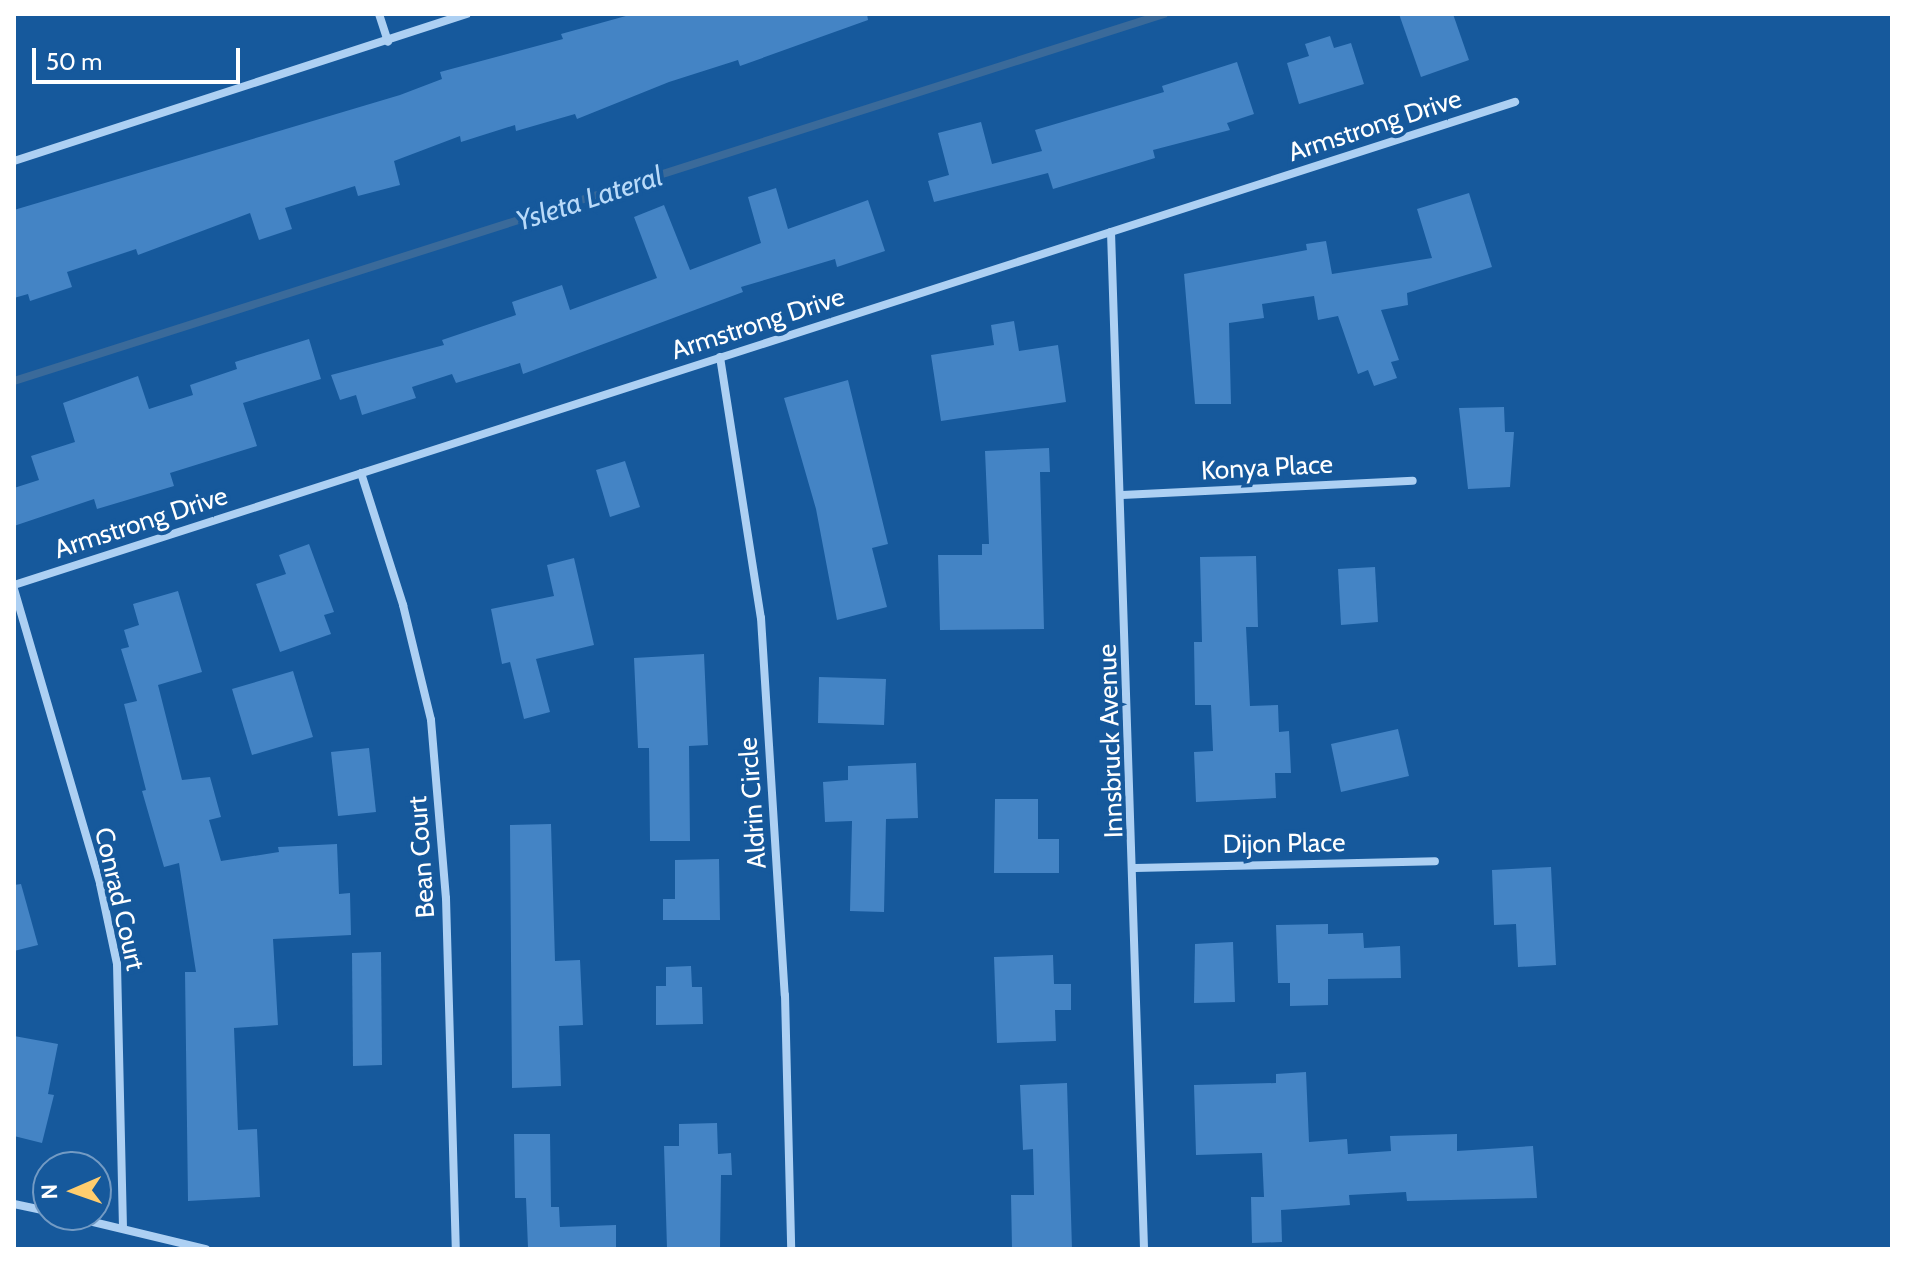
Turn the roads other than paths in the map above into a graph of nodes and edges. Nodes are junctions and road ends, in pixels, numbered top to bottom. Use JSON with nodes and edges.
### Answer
{"nodes":[{"id":1,"x":379,"y":14,"type":"edge"},
{"id":2,"x":467,"y":14,"type":"edge"},
{"id":3,"x":388,"y":42,"type":"junction"},
{"id":4,"x":1515,"y":102,"type":"dead end"},
{"id":5,"x":14,"y":161,"type":"edge"},
{"id":6,"x":1111,"y":232,"type":"junction"},
{"id":7,"x":720,"y":357,"type":"junction"},
{"id":8,"x":361,"y":473,"type":"junction"},
{"id":9,"x":1413,"y":481,"type":"dead end"},
{"id":10,"x":1122,"y":495,"type":"junction"},
{"id":11,"x":14,"y":587,"type":"edge"},
{"id":12,"x":1435,"y":861,"type":"dead end"},
{"id":13,"x":1135,"y":868,"type":"junction"},
{"id":14,"x":112,"y":1226,"type":"edge"},
{"id":15,"x":123,"y":1228,"type":"junction"},
{"id":16,"x":206,"y":1249,"type":"edge"},
{"id":17,"x":456,"y":1249,"type":"edge"},
{"id":18,"x":791,"y":1249,"type":"edge"},
{"id":19,"x":1144,"y":1249,"type":"edge"}],
"edges":[{"from":1,"to":3,"type":"street"},
{"from":2,"to":3,"type":"street"},
{"from":3,"to":5,"type":"street"},
{"from":4,"to":6,"type":"street","name":"Armstrong Drive"},
{"from":6,"to":7,"type":"street","name":"Armstrong Drive"},
{"from":6,"to":10,"type":"street","name":"Innsbruck Avenue"},
{"from":7,"to":8,"type":"street","name":"Armstrong Drive"},
{"from":7,"to":18,"type":"street","name":"Aldrin Circle"},
{"from":8,"to":11,"type":"street","name":"Armstrong Drive"},
{"from":8,"to":17,"type":"street","name":"Bean Court"},
{"from":9,"to":10,"type":"street","name":"Konya Place"},
{"from":10,"to":13,"type":"street","name":"Innsbruck Avenue"},
{"from":11,"to":15,"type":"street","name":"Conrad Court"},
{"from":12,"to":13,"type":"street","name":"Dijon Place"},
{"from":13,"to":19,"type":"street","name":"Innsbruck Avenue"},
{"from":14,"to":15,"type":"street"},
{"from":15,"to":16,"type":"street"}]}
